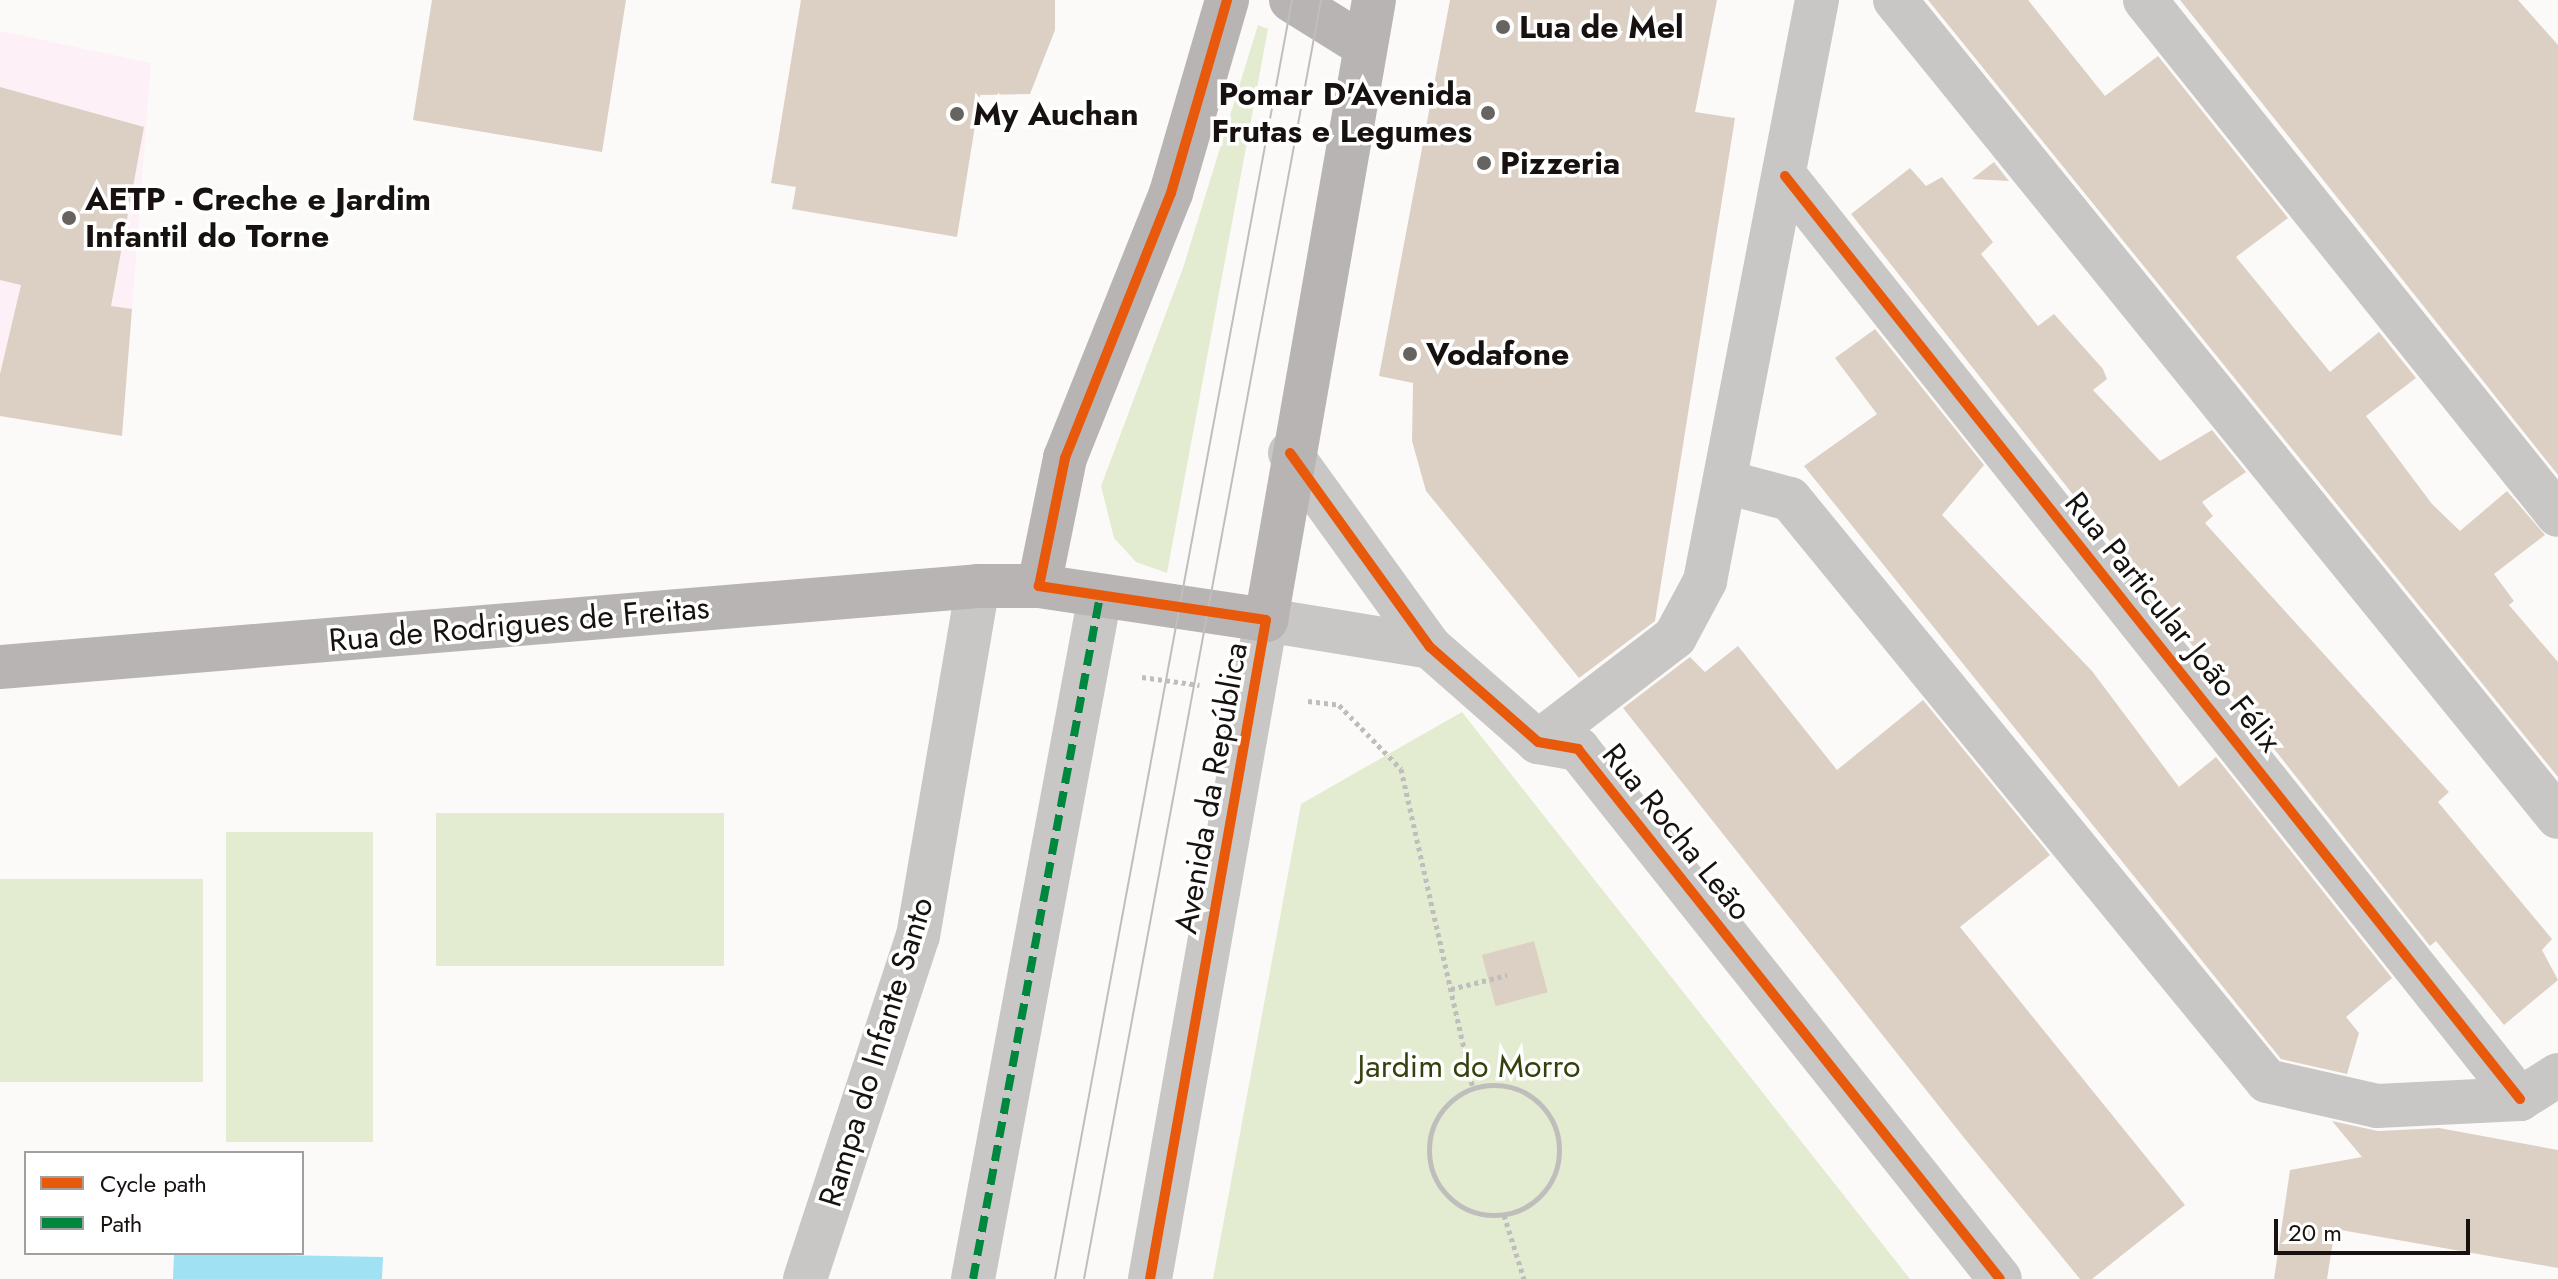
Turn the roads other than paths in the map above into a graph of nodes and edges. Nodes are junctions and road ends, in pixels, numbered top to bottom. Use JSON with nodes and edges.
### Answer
{"nodes":[{"id":1,"x":1227,"y":0,"type":"edge"},
{"id":2,"x":1291,"y":0,"type":"edge"},
{"id":3,"x":1374,"y":0,"type":"edge"},
{"id":4,"x":1817,"y":0,"type":"edge"},
{"id":5,"x":1895,"y":0,"type":"edge"},
{"id":6,"x":2145,"y":0,"type":"edge"},
{"id":7,"x":1365,"y":46,"type":"junction"},
{"id":8,"x":1785,"y":176,"type":"junction"},
{"id":9,"x":1290,"y":453,"type":"junction"},
{"id":10,"x":1726,"y":482,"type":"junction"},
{"id":11,"x":2558,"y":515,"type":"edge"},
{"id":12,"x":978,"y":586,"type":"junction"},
{"id":13,"x":1039,"y":586,"type":"junction"},
{"id":14,"x":1100,"y":596,"type":"junction"},
{"id":15,"x":1266,"y":620,"type":"junction"},
{"id":16,"x":1430,"y":647,"type":"junction"},
{"id":17,"x":0,"y":667,"type":"edge"},
{"id":18,"x":1538,"y":742,"type":"junction"},
{"id":19,"x":2558,"y":817,"type":"edge"},
{"id":20,"x":2558,"y":1075,"type":"edge"},
{"id":21,"x":2520,"y":1099,"type":"junction"},
{"id":22,"x":805,"y":1279,"type":"edge"},
{"id":23,"x":973,"y":1279,"type":"edge"},
{"id":24,"x":1150,"y":1279,"type":"edge"},
{"id":25,"x":2000,"y":1279,"type":"edge"}],
"edges":[{"from":1,"to":13,"type":"main road"},
{"from":2,"to":7,"type":"main road"},
{"from":3,"to":7,"type":"main road","name":"Avenida da República"},
{"from":4,"to":8,"type":"street"},
{"from":5,"to":19,"type":"street"},
{"from":6,"to":11,"type":"street"},
{"from":7,"to":9,"type":"main road","name":"Avenida da República"},
{"from":8,"to":10,"type":"street"},
{"from":8,"to":21,"type":"street","name":"Rua Particular João Félix"},
{"from":9,"to":15,"type":"main road","name":"Avenida da República"},
{"from":9,"to":16,"type":"street"},
{"from":10,"to":18,"type":"street"},
{"from":10,"to":21,"type":"street"},
{"from":12,"to":13,"type":"main road","name":"Rua de Rodrigues de Freitas"},
{"from":12,"to":17,"type":"main road","name":"Rua de Rodrigues de Freitas"},
{"from":12,"to":22,"type":"street","name":"Rampa do Infante Santo"},
{"from":13,"to":14,"type":"main road","name":"Avenida da República"},
{"from":14,"to":15,"type":"main road","name":"Avenida da República"},
{"from":14,"to":23,"type":"street"},
{"from":15,"to":16,"type":"street"},
{"from":15,"to":24,"type":"street","name":"Avenida da República"},
{"from":16,"to":18,"type":"street"},
{"from":18,"to":25,"type":"street","name":"Rua Rocha Leão"},
{"from":20,"to":21,"type":"street"}]}
